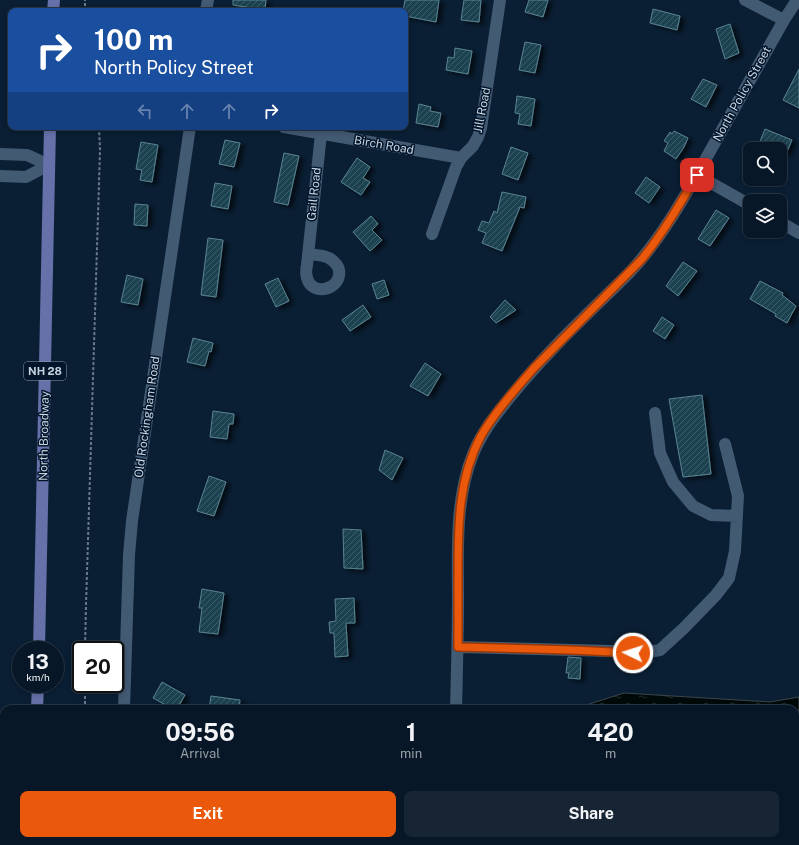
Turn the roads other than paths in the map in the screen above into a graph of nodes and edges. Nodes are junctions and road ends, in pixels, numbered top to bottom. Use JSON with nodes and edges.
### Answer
{"nodes":[{"id":1,"x":500,"y":0,"type":"edge"},
{"id":2,"x":745,"y":0,"type":"edge"},
{"id":3,"x":797,"y":0,"type":"edge"},
{"id":4,"x":784,"y":20,"type":"junction"},
{"id":5,"x":50,"y":130,"type":"edge"},
{"id":6,"x":190,"y":130,"type":"edge"},
{"id":7,"x":300,"y":130,"type":"edge"},
{"id":8,"x":321,"y":134,"type":"junction"},
{"id":9,"x":0,"y":154,"type":"edge"},
{"id":10,"x":461,"y":158,"type":"junction"},
{"id":11,"x":49,"y":166,"type":"junction"},
{"id":12,"x":697,"y":175,"type":"junction"},
{"id":13,"x":0,"y":176,"type":"edge"},
{"id":14,"x":743,"y":201,"type":"edge"},
{"id":15,"x":787,"y":226,"type":"edge"},
{"id":16,"x":799,"y":233,"type":"edge"},
{"id":17,"x":432,"y":234,"type":"dead end"},
{"id":18,"x":308,"y":254,"type":"dead end"},
{"id":19,"x":655,"y":413,"type":"dead end"},
{"id":20,"x":725,"y":444,"type":"dead end"},
{"id":21,"x":737,"y":516,"type":"junction"},
{"id":22,"x":38,"y":641,"type":"edge"},
{"id":23,"x":458,"y":647,"type":"junction"},
{"id":24,"x":38,"y":693,"type":"edge"},
{"id":25,"x":37,"y":705,"type":"edge"},
{"id":26,"x":124,"y":705,"type":"edge"},
{"id":27,"x":456,"y":705,"type":"edge"}],
"edges":[{"from":1,"to":10,"type":"street","name":"Jill Road"},
{"from":2,"to":4,"type":"street"},
{"from":3,"to":4,"type":"street","name":"North Policy Street"},
{"from":4,"to":12,"type":"street","name":"North Policy Street"},
{"from":5,"to":11,"type":"main road","name":"North Broadway","number":"NH 28"},
{"from":6,"to":26,"type":"street","name":"Old Rockingham Road"},
{"from":7,"to":8,"type":"street","name":"Birch Road"},
{"from":8,"to":10,"type":"street","name":"Birch Road"},
{"from":8,"to":18,"type":"street","name":"Gail Road"},
{"from":9,"to":11,"type":"street"},
{"from":10,"to":17,"type":"street","name":"Jill Road"},
{"from":11,"to":13,"type":"street"},
{"from":11,"to":22,"type":"main road","name":"North Broadway","number":"NH 28"},
{"from":12,"to":14,"type":"street"},
{"from":12,"to":23,"type":"street","name":"North Policy Street"},
{"from":15,"to":16,"type":"street"},
{"from":19,"to":21,"type":"street"},
{"from":20,"to":21,"type":"street"},
{"from":21,"to":23,"type":"street"},
{"from":23,"to":27,"type":"street","name":"North Policy Street"},
{"from":24,"to":25,"type":"main road"}]}
